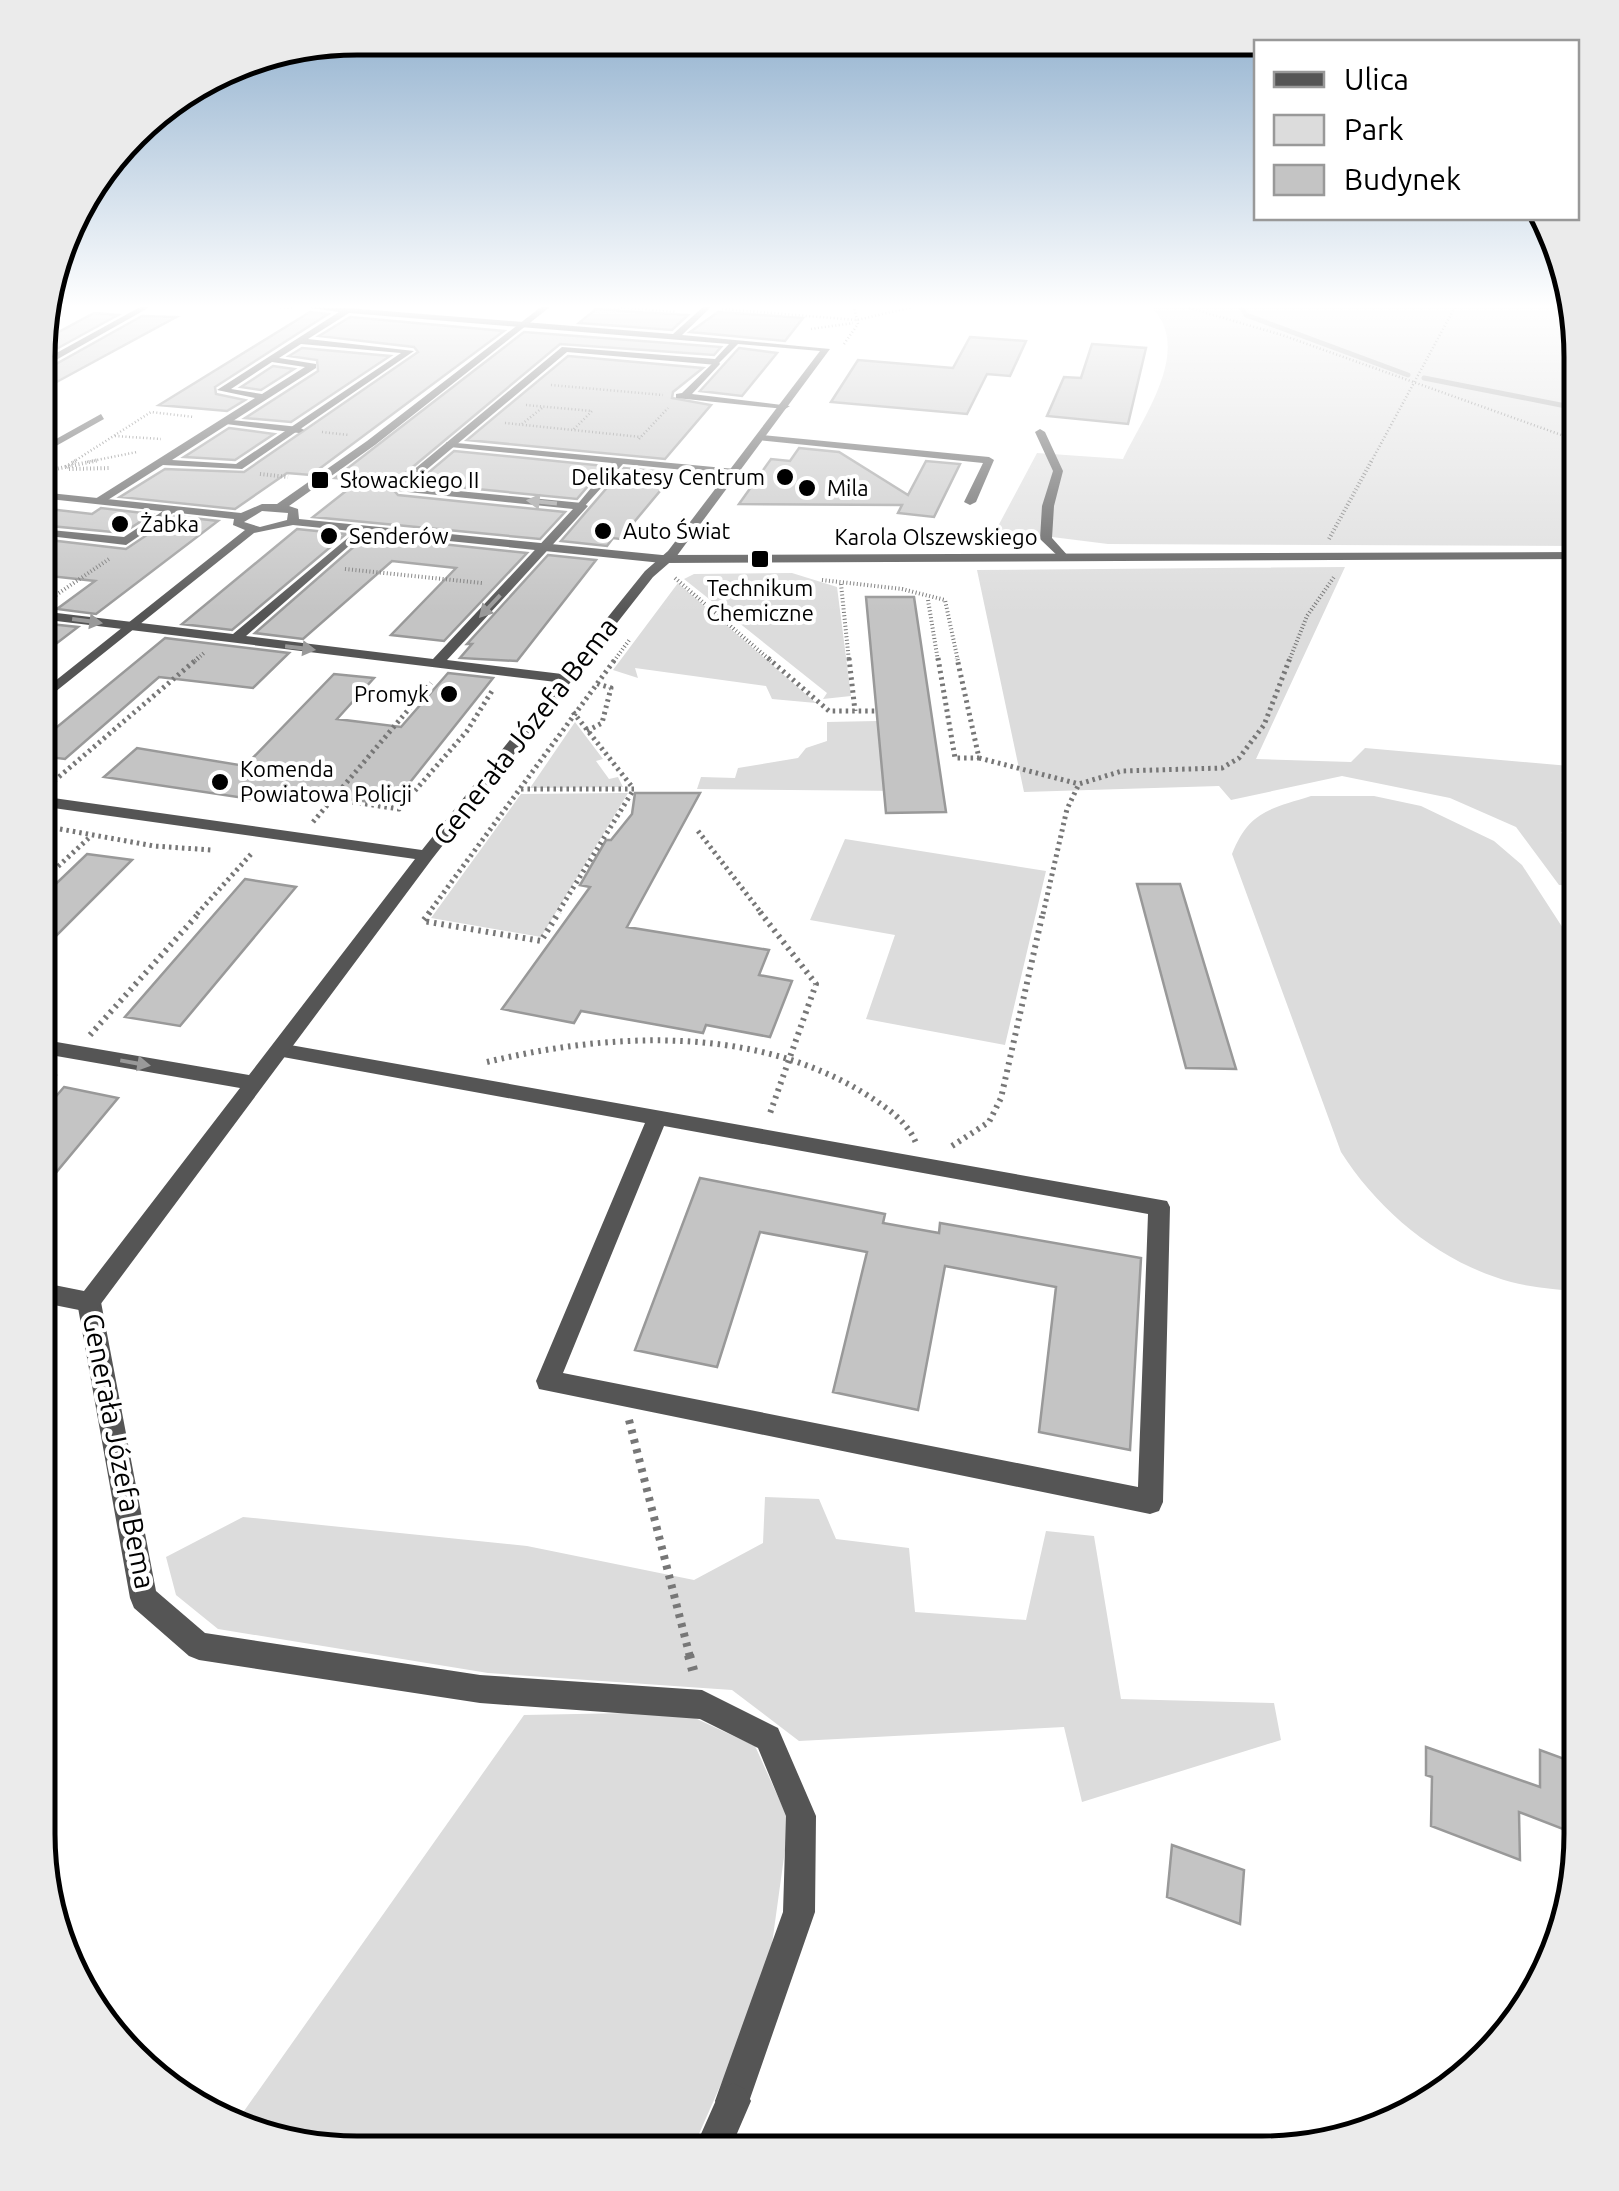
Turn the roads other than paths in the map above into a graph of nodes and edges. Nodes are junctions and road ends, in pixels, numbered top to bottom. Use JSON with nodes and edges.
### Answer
{"nodes":[{"id":1,"x":246,"y":409,"type":"edge"},
{"id":2,"x":328,"y":409,"type":"edge"},
{"id":3,"x":414,"y":409,"type":"edge"},
{"id":4,"x":492,"y":409,"type":"edge"},
{"id":5,"x":782,"y":409,"type":"edge"},
{"id":6,"x":101,"y":416,"type":"dead end"},
{"id":7,"x":226,"y":422,"type":"junction"},
{"id":8,"x":299,"y":430,"type":"junction"},
{"id":9,"x":1040,"y":432,"type":"dead end"},
{"id":10,"x":762,"y":438,"type":"junction"},
{"id":11,"x":55,"y":443,"type":"edge"},
{"id":12,"x":450,"y":444,"type":"junction"},
{"id":13,"x":619,"y":460,"type":"junction"},
{"id":14,"x":158,"y":464,"type":"junction"},
{"id":15,"x":735,"y":472,"type":"junction"},
{"id":16,"x":55,"y":496,"type":"edge"},
{"id":17,"x":99,"y":501,"type":"junction"},
{"id":18,"x":970,"y":502,"type":"dead end"},
{"id":19,"x":582,"y":506,"type":"junction"},
{"id":20,"x":280,"y":507,"type":"junction"},
{"id":21,"x":173,"y":509,"type":"junction"},
{"id":22,"x":241,"y":516,"type":"junction"},
{"id":23,"x":293,"y":522,"type":"junction"},
{"id":24,"x":362,"y":529,"type":"junction"},
{"id":25,"x":250,"y":530,"type":"junction"},
{"id":26,"x":55,"y":534,"type":"edge"},
{"id":27,"x":543,"y":548,"type":"junction"},
{"id":28,"x":1564,"y":556,"type":"edge"},
{"id":29,"x":1064,"y":557,"type":"junction"},
{"id":30,"x":662,"y":558,"type":"junction"},
{"id":31,"x":55,"y":613,"type":"edge"},
{"id":32,"x":134,"y":628,"type":"junction"},
{"id":33,"x":227,"y":640,"type":"junction"},
{"id":34,"x":441,"y":664,"type":"junction"},
{"id":35,"x":566,"y":679,"type":"junction"},
{"id":36,"x":55,"y":689,"type":"edge"},
{"id":37,"x":55,"y":799,"type":"edge"},
{"id":38,"x":426,"y":856,"type":"junction"},
{"id":39,"x":55,"y":1049,"type":"edge"},
{"id":40,"x":279,"y":1050,"type":"junction"},
{"id":41,"x":253,"y":1084,"type":"junction"},
{"id":42,"x":657,"y":1118,"type":"junction"},
{"id":43,"x":55,"y":1295,"type":"edge"},
{"id":44,"x":89,"y":1302,"type":"junction"},
{"id":45,"x":719,"y":2136,"type":"edge"}],
"edges":[{"from":1,"to":7,"type":"street"},
{"from":2,"to":8,"type":"street"},
{"from":3,"to":20,"type":"street"},
{"from":4,"to":12,"type":"street"},
{"from":5,"to":10,"type":"street","name":"Generała Józefa Bema"},
{"from":6,"to":11,"type":"street"},
{"from":7,"to":8,"type":"street"},
{"from":7,"to":14,"type":"street"},
{"from":8,"to":14,"type":"street"},
{"from":9,"to":29,"type":"street"},
{"from":10,"to":15,"type":"street","name":"Generała Józefa Bema"},
{"from":10,"to":18,"type":"street"},
{"from":12,"to":13,"type":"street"},
{"from":19,"to":12,"type":"street","one_way":true},
{"from":13,"to":15,"type":"street"},
{"from":13,"to":19,"type":"street"},
{"from":14,"to":17,"type":"street"},
{"from":15,"to":30,"type":"street","name":"Generała Józefa Bema"},
{"from":16,"to":17,"type":"street"},
{"from":17,"to":21,"type":"street"},
{"from":19,"to":27,"type":"street"},
{"from":20,"to":22,"type":"street"},
{"from":20,"to":23,"type":"street"},
{"from":21,"to":22,"type":"street"},
{"from":21,"to":26,"type":"street"},
{"from":22,"to":25,"type":"street"},
{"from":23,"to":24,"type":"street","name":"Karola Olszewskiego"},
{"from":23,"to":25,"type":"street","name":"Karola Olszewskiego"},
{"from":24,"to":27,"type":"street","name":"Karola Olszewskiego"},
{"from":24,"to":33,"type":"street"},
{"from":25,"to":32,"type":"street"},
{"from":27,"to":30,"type":"street","name":"Karola Olszewskiego"},
{"from":27,"to":34,"type":"street","one_way":true},
{"from":28,"to":29,"type":"street","name":"Karola Olszewskiego"},
{"from":29,"to":30,"type":"street","name":"Karola Olszewskiego"},
{"from":30,"to":35,"type":"street","name":"Generała Józefa Bema"},
{"from":31,"to":32,"type":"street","one_way":true},
{"from":32,"to":33,"type":"street"},
{"from":32,"to":36,"type":"street"},
{"from":33,"to":34,"type":"street","one_way":true},
{"from":34,"to":35,"type":"street"},
{"from":35,"to":38,"type":"street","name":"Generała Józefa Bema"},
{"from":37,"to":38,"type":"street"},
{"from":38,"to":40,"type":"street","name":"Generała Józefa Bema"},
{"from":39,"to":41,"type":"street","one_way":true},
{"from":40,"to":41,"type":"street","name":"Generała Józefa Bema"},
{"from":40,"to":42,"type":"street"},
{"from":41,"to":44,"type":"street","name":"Generała Józefa Bema"},
{"from":42,"to":42,"type":"street"},
{"from":43,"to":44,"type":"street"},
{"from":44,"to":45,"type":"street","name":"Generała Józefa Bema"}]}
